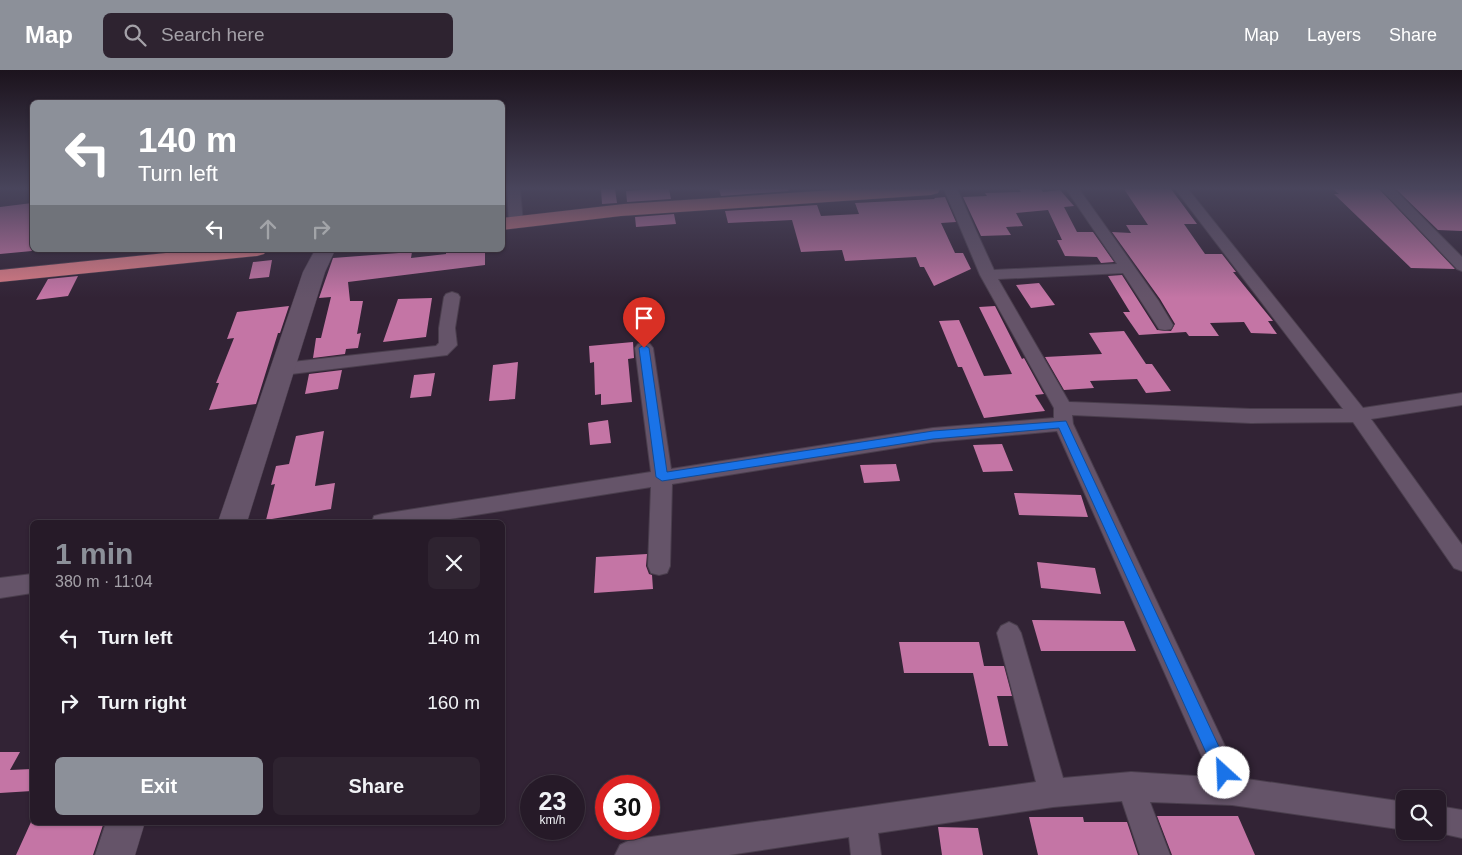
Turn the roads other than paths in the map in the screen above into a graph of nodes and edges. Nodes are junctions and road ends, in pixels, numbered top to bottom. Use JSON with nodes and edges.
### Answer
{"nodes":[{"id":1,"x":966,"y":226,"type":"edge"},
{"id":2,"x":1099,"y":226,"type":"edge"},
{"id":3,"x":1210,"y":226,"type":"edge"},
{"id":4,"x":1423,"y":226,"type":"edge"},
{"id":5,"x":237,"y":252,"type":"edge"},
{"id":6,"x":324,"y":252,"type":"edge"},
{"id":7,"x":1462,"y":266,"type":"edge"},
{"id":8,"x":1128,"y":268,"type":"junction"},
{"id":9,"x":988,"y":275,"type":"junction"},
{"id":10,"x":0,"y":276,"type":"edge"},
{"id":11,"x":452,"y":297,"type":"dead end"},
{"id":12,"x":1165,"y":325,"type":"dead end"},
{"id":13,"x":644,"y":348,"type":"dead end"},
{"id":14,"x":283,"y":369,"type":"junction"},
{"id":15,"x":1462,"y":399,"type":"edge"},
{"id":16,"x":1358,"y":415,"type":"junction"},
{"id":17,"x":1063,"y":416,"type":"junction"},
{"id":18,"x":662,"y":477,"type":"junction"},
{"id":19,"x":233,"y":520,"type":"edge"},
{"id":20,"x":394,"y":520,"type":"edge"},
{"id":21,"x":1462,"y":562,"type":"edge"},
{"id":22,"x":659,"y":566,"type":"dead end"},
{"id":23,"x":30,"y":584,"type":"edge"},
{"id":24,"x":0,"y":588,"type":"edge"},
{"id":25,"x":1008,"y":633,"type":"dead end"},
{"id":26,"x":1131,"y":786,"type":"junction"},
{"id":27,"x":1232,"y":791,"type":"junction"},
{"id":28,"x":1053,"y":793,"type":"junction"},
{"id":29,"x":1396,"y":815,"type":"edge"},
{"id":30,"x":862,"y":821,"type":"junction"},
{"id":31,"x":1446,"y":821,"type":"edge"},
{"id":32,"x":1462,"y":824,"type":"edge"},
{"id":33,"x":125,"y":825,"type":"edge"},
{"id":34,"x":115,"y":855,"type":"edge"},
{"id":35,"x":630,"y":855,"type":"edge"},
{"id":36,"x":866,"y":855,"type":"edge"},
{"id":37,"x":1155,"y":855,"type":"edge"}],
"edges":[{"from":1,"to":9,"type":"street"},
{"from":2,"to":8,"type":"street"},
{"from":3,"to":16,"type":"street"},
{"from":4,"to":7,"type":"street"},
{"from":5,"to":10,"type":"highway"},
{"from":6,"to":14,"type":"street"},
{"from":8,"to":9,"type":"street"},
{"from":8,"to":12,"type":"street"},
{"from":9,"to":17,"type":"street"},
{"from":11,"to":14,"type":"street"},
{"from":13,"to":18,"type":"street"},
{"from":14,"to":19,"type":"street"},
{"from":15,"to":16,"type":"street"},
{"from":16,"to":17,"type":"street"},
{"from":16,"to":21,"type":"street"},
{"from":17,"to":18,"type":"street"},
{"from":17,"to":27,"type":"street"},
{"from":18,"to":20,"type":"street"},
{"from":18,"to":22,"type":"street"},
{"from":23,"to":24,"type":"street"},
{"from":25,"to":28,"type":"street"},
{"from":26,"to":27,"type":"street"},
{"from":26,"to":28,"type":"street"},
{"from":26,"to":37,"type":"street"},
{"from":27,"to":29,"type":"street"},
{"from":28,"to":30,"type":"street"},
{"from":30,"to":35,"type":"street"},
{"from":30,"to":36,"type":"street"},
{"from":31,"to":32,"type":"street"},
{"from":33,"to":34,"type":"street"}]}
